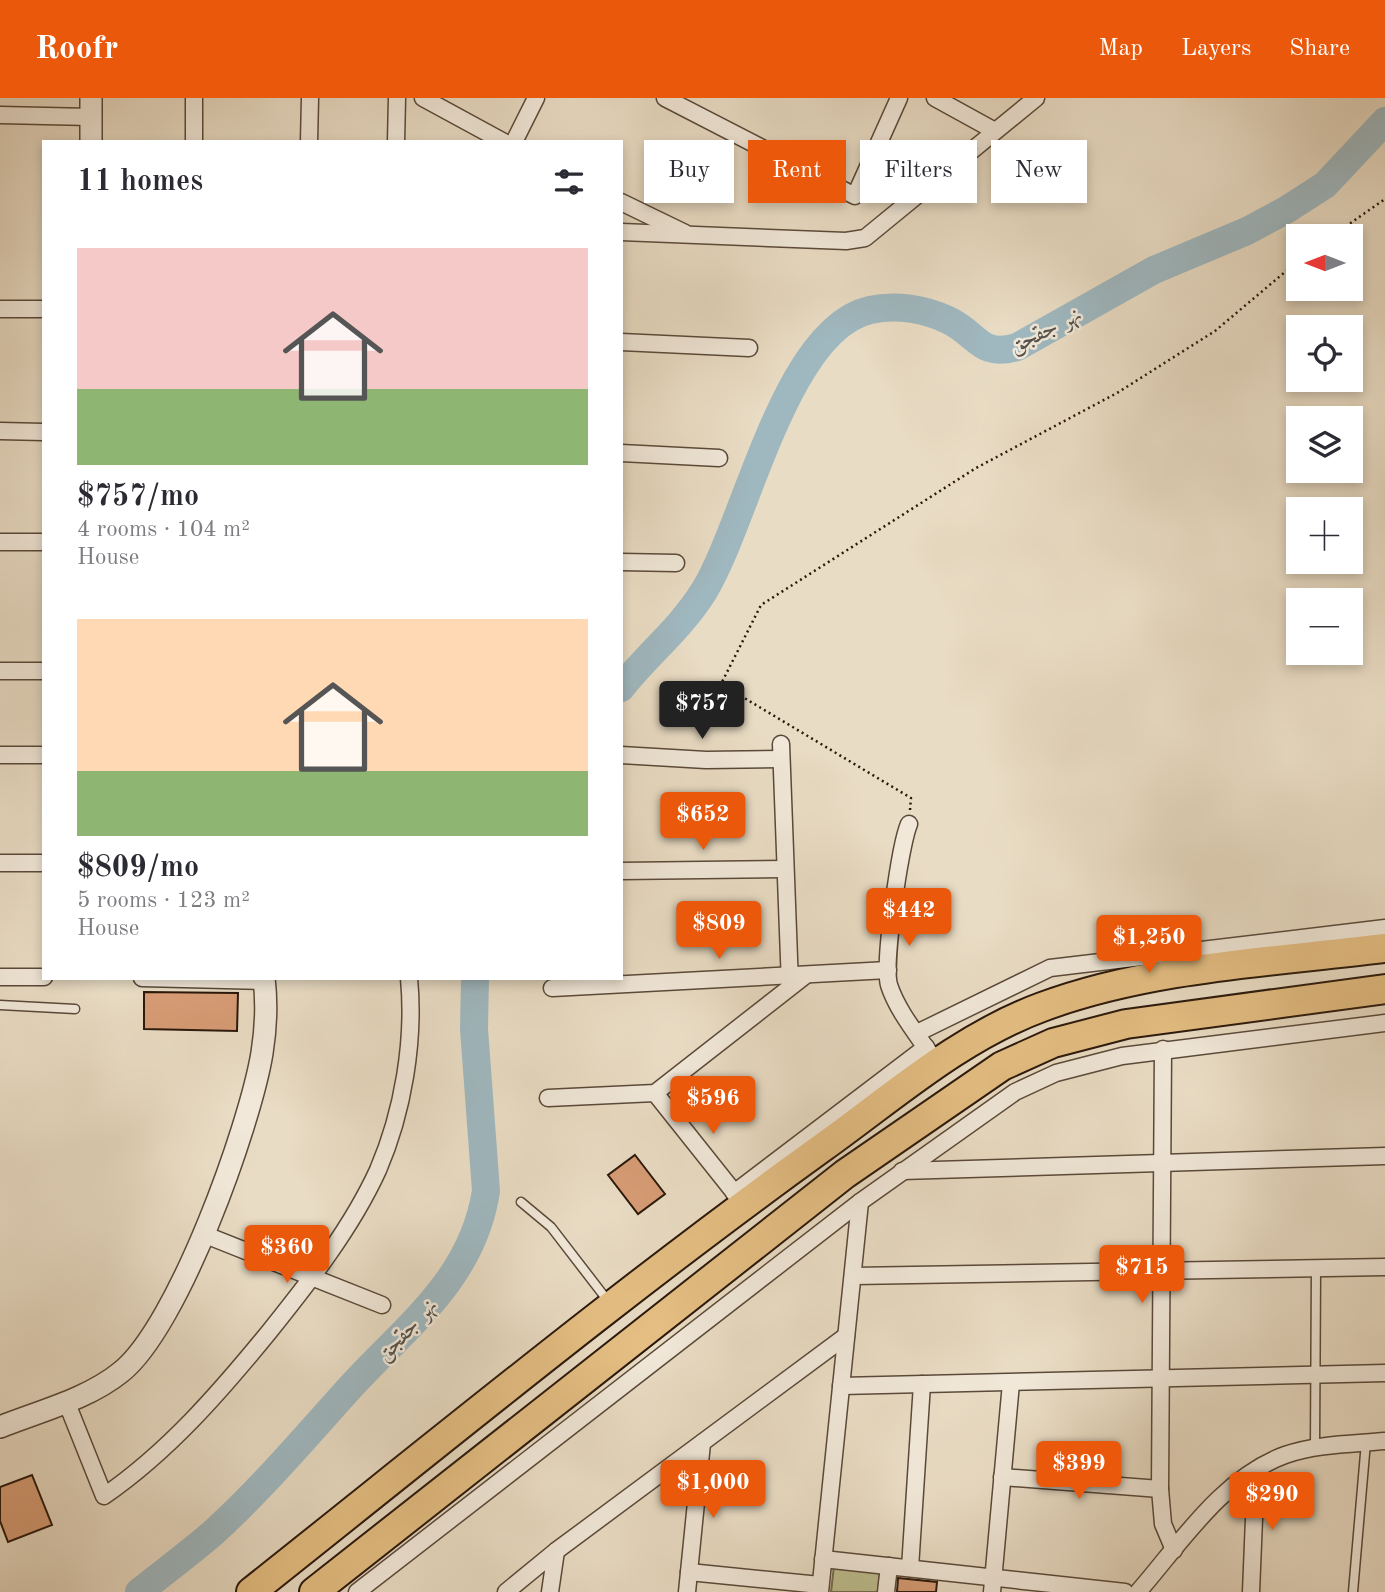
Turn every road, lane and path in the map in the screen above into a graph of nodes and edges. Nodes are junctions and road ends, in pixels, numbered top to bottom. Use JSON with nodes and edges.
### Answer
{"nodes":[{"id":1,"x":194,"y":98,"type":"edge"},
{"id":2,"x":310,"y":98,"type":"edge"},
{"id":3,"x":397,"y":98,"type":"edge"},
{"id":4,"x":423,"y":98,"type":"edge"},
{"id":5,"x":536,"y":98,"type":"edge"},
{"id":6,"x":665,"y":98,"type":"edge"},
{"id":7,"x":899,"y":98,"type":"edge"},
{"id":8,"x":935,"y":98,"type":"edge"},
{"id":9,"x":1036,"y":98,"type":"edge"},
{"id":10,"x":91,"y":108,"type":"edge"},
{"id":11,"x":0,"y":115,"type":"edge"},
{"id":12,"x":995,"y":131,"type":"junction"},
{"id":13,"x":91,"y":140,"type":"edge"},
{"id":14,"x":194,"y":140,"type":"edge"},
{"id":15,"x":309,"y":140,"type":"edge"},
{"id":16,"x":396,"y":140,"type":"edge"},
{"id":17,"x":500,"y":140,"type":"edge"},
{"id":18,"x":515,"y":140,"type":"edge"},
{"id":19,"x":1385,"y":199,"type":"edge"},
{"id":20,"x":623,"y":208,"type":"edge"},
{"id":21,"x":1349,"y":224,"type":"edge"},
{"id":22,"x":623,"y":232,"type":"edge"},
{"id":23,"x":693,"y":236,"type":"junction"},
{"id":24,"x":1286,"y":271,"type":"edge"},
{"id":25,"x":0,"y":309,"type":"edge"},
{"id":26,"x":42,"y":309,"type":"edge"},
{"id":27,"x":623,"y":342,"type":"edge"},
{"id":28,"x":749,"y":348,"type":"dead end"},
{"id":29,"x":0,"y":431,"type":"edge"},
{"id":30,"x":42,"y":432,"type":"edge"},
{"id":31,"x":623,"y":453,"type":"edge"},
{"id":32,"x":719,"y":458,"type":"dead end"},
{"id":33,"x":0,"y":542,"type":"edge"},
{"id":34,"x":42,"y":542,"type":"edge"},
{"id":35,"x":623,"y":562,"type":"edge"},
{"id":36,"x":676,"y":563,"type":"dead end"},
{"id":37,"x":0,"y":671,"type":"edge"},
{"id":38,"x":42,"y":671,"type":"edge"},
{"id":39,"x":0,"y":755,"type":"edge"},
{"id":40,"x":42,"y":755,"type":"edge"},
{"id":41,"x":623,"y":755,"type":"edge"},
{"id":42,"x":909,"y":824,"type":"joint"},
{"id":43,"x":0,"y":863,"type":"edge"},
{"id":44,"x":42,"y":863,"type":"edge"},
{"id":45,"x":785,"y":869,"type":"junction"},
{"id":46,"x":623,"y":872,"type":"edge"},
{"id":47,"x":1385,"y":928,"type":"edge"},
{"id":48,"x":1385,"y":948,"type":"edge"},
{"id":49,"x":888,"y":970,"type":"junction"},
{"id":50,"x":0,"y":977,"type":"edge"},
{"id":51,"x":42,"y":977,"type":"edge"},
{"id":52,"x":264,"y":980,"type":"edge"},
{"id":53,"x":409,"y":980,"type":"edge"},
{"id":54,"x":790,"y":982,"type":"junction"},
{"id":55,"x":552,"y":988,"type":"dead end"},
{"id":56,"x":1385,"y":989,"type":"edge"},
{"id":57,"x":0,"y":1005,"type":"edge"},
{"id":58,"x":75,"y":1009,"type":"dead end"},
{"id":59,"x":1385,"y":1023,"type":"edge"},
{"id":60,"x":926,"y":1048,"type":"junction"},
{"id":61,"x":1163,"y":1049,"type":"junction"},
{"id":62,"x":655,"y":1093,"type":"junction"},
{"id":63,"x":548,"y":1098,"type":"dead end"},
{"id":64,"x":1385,"y":1156,"type":"edge"},
{"id":65,"x":1162,"y":1164,"type":"junction"},
{"id":66,"x":902,"y":1171,"type":"junction"},
{"id":67,"x":738,"y":1198,"type":"junction"},
{"id":68,"x":521,"y":1202,"type":"dead end"},
{"id":69,"x":860,"y":1202,"type":"junction"},
{"id":70,"x":203,"y":1234,"type":"junction"},
{"id":71,"x":1385,"y":1267,"type":"edge"},
{"id":72,"x":1316,"y":1268,"type":"junction"},
{"id":73,"x":1161,"y":1270,"type":"junction"},
{"id":74,"x":314,"y":1276,"type":"junction"},
{"id":75,"x":853,"y":1276,"type":"junction"},
{"id":76,"x":382,"y":1305,"type":"dead end"},
{"id":77,"x":612,"y":1307,"type":"junction"},
{"id":78,"x":846,"y":1336,"type":"junction"},
{"id":79,"x":1385,"y":1373,"type":"edge"},
{"id":80,"x":1315,"y":1375,"type":"junction"},
{"id":81,"x":1159,"y":1378,"type":"junction"},
{"id":82,"x":1011,"y":1383,"type":"junction"},
{"id":83,"x":922,"y":1384,"type":"junction"},
{"id":84,"x":841,"y":1386,"type":"junction"},
{"id":85,"x":66,"y":1401,"type":"junction"},
{"id":86,"x":0,"y":1427,"type":"edge"},
{"id":87,"x":1385,"y":1441,"type":"edge"},
{"id":88,"x":1366,"y":1442,"type":"junction"},
{"id":89,"x":702,"y":1443,"type":"junction"},
{"id":90,"x":1315,"y":1447,"type":"junction"},
{"id":91,"x":1256,"y":1470,"type":"junction"},
{"id":92,"x":1002,"y":1477,"type":"junction"},
{"id":93,"x":1160,"y":1489,"type":"junction"},
{"id":94,"x":1174,"y":1550,"type":"junction"},
{"id":95,"x":555,"y":1551,"type":"junction"},
{"id":96,"x":823,"y":1559,"type":"junction"},
{"id":97,"x":889,"y":1566,"type":"junction"},
{"id":98,"x":910,"y":1569,"type":"junction"},
{"id":99,"x":689,"y":1572,"type":"junction"},
{"id":100,"x":992,"y":1585,"type":"edge"},
{"id":101,"x":820,"y":1588,"type":"edge"},
{"id":102,"x":251,"y":1592,"type":"edge"},
{"id":103,"x":314,"y":1592,"type":"edge"},
{"id":104,"x":357,"y":1592,"type":"edge"},
{"id":105,"x":506,"y":1592,"type":"edge"},
{"id":106,"x":551,"y":1592,"type":"edge"},
{"id":107,"x":687,"y":1592,"type":"edge"},
{"id":108,"x":886,"y":1592,"type":"edge"},
{"id":109,"x":1125,"y":1592,"type":"edge"},
{"id":110,"x":1138,"y":1592,"type":"edge"},
{"id":111,"x":1251,"y":1592,"type":"edge"},
{"id":112,"x":1353,"y":1592,"type":"edge"}],
"edges":[{"from":1,"to":14,"type":"street"},
{"from":2,"to":15,"type":"street"},
{"from":3,"to":16,"type":"street"},
{"from":4,"to":17,"type":"street"},
{"from":5,"to":18,"type":"street"},
{"from":6,"to":7,"type":"street"},
{"from":8,"to":12,"type":"street"},
{"from":9,"to":12,"type":"street"},
{"from":10,"to":11,"type":"street"},
{"from":10,"to":13,"type":"street"},
{"from":12,"to":23,"type":"street"},
{"from":19,"to":21,"type":"path"},
{"from":20,"to":23,"type":"street"},
{"from":22,"to":23,"type":"street"},
{"from":24,"to":42,"type":"path"},
{"from":25,"to":26,"type":"street"},
{"from":27,"to":28,"type":"street"},
{"from":29,"to":30,"type":"street"},
{"from":31,"to":32,"type":"street"},
{"from":33,"to":34,"type":"street"},
{"from":35,"to":36,"type":"street"},
{"from":37,"to":38,"type":"street"},
{"from":39,"to":40,"type":"street"},
{"from":41,"to":45,"type":"street"},
{"from":42,"to":49,"type":"street"},
{"from":43,"to":44,"type":"street"},
{"from":45,"to":46,"type":"street"},
{"from":45,"to":54,"type":"street"},
{"from":47,"to":60,"type":"street"},
{"from":48,"to":60,"type":"highway"},
{"from":49,"to":54,"type":"street"},
{"from":49,"to":60,"type":"street"},
{"from":50,"to":51,"type":"street"},
{"from":52,"to":70,"type":"street"},
{"from":53,"to":74,"type":"street"},
{"from":54,"to":55,"type":"street"},
{"from":54,"to":62,"type":"street"},
{"from":56,"to":103,"type":"highway"},
{"from":57,"to":58,"type":"lane"},
{"from":59,"to":61,"type":"street"},
{"from":60,"to":67,"type":"highway"},
{"from":61,"to":65,"type":"street"},
{"from":61,"to":66,"type":"street"},
{"from":62,"to":63,"type":"street"},
{"from":62,"to":67,"type":"street"},
{"from":64,"to":65,"type":"street"},
{"from":65,"to":66,"type":"street"},
{"from":65,"to":73,"type":"street"},
{"from":66,"to":69,"type":"street"},
{"from":67,"to":77,"type":"highway"},
{"from":68,"to":77,"type":"lane"},
{"from":69,"to":75,"type":"street"},
{"from":69,"to":104,"type":"street"},
{"from":70,"to":74,"type":"street"},
{"from":70,"to":85,"type":"street"},
{"from":71,"to":72,"type":"street"},
{"from":72,"to":73,"type":"street"},
{"from":72,"to":80,"type":"lane"},
{"from":73,"to":75,"type":"street"},
{"from":73,"to":81,"type":"street"},
{"from":74,"to":76,"type":"street"},
{"from":74,"to":85,"type":"street"},
{"from":75,"to":78,"type":"street"},
{"from":77,"to":102,"type":"highway"},
{"from":78,"to":84,"type":"street"},
{"from":78,"to":89,"type":"street"},
{"from":79,"to":80,"type":"street"},
{"from":80,"to":81,"type":"street"},
{"from":80,"to":90,"type":"lane"},
{"from":81,"to":82,"type":"street"},
{"from":81,"to":93,"type":"street"},
{"from":82,"to":83,"type":"street"},
{"from":82,"to":92,"type":"street"},
{"from":83,"to":84,"type":"street"},
{"from":83,"to":98,"type":"street"},
{"from":84,"to":96,"type":"street"},
{"from":85,"to":86,"type":"street"},
{"from":87,"to":88,"type":"street"},
{"from":88,"to":90,"type":"street"},
{"from":88,"to":112,"type":"lane"},
{"from":89,"to":95,"type":"street"},
{"from":89,"to":99,"type":"street"},
{"from":90,"to":91,"type":"street"},
{"from":91,"to":94,"type":"street"},
{"from":91,"to":111,"type":"street"},
{"from":92,"to":93,"type":"street"},
{"from":92,"to":100,"type":"street"},
{"from":93,"to":94,"type":"street"},
{"from":94,"to":110,"type":"street"},
{"from":95,"to":105,"type":"street"},
{"from":95,"to":106,"type":"street"},
{"from":96,"to":97,"type":"street"},
{"from":96,"to":101,"type":"street"},
{"from":97,"to":98,"type":"street"},
{"from":97,"to":108,"type":"street"},
{"from":98,"to":100,"type":"street"},
{"from":99,"to":101,"type":"street"},
{"from":99,"to":107,"type":"street"},
{"from":100,"to":109,"type":"street"}]}
